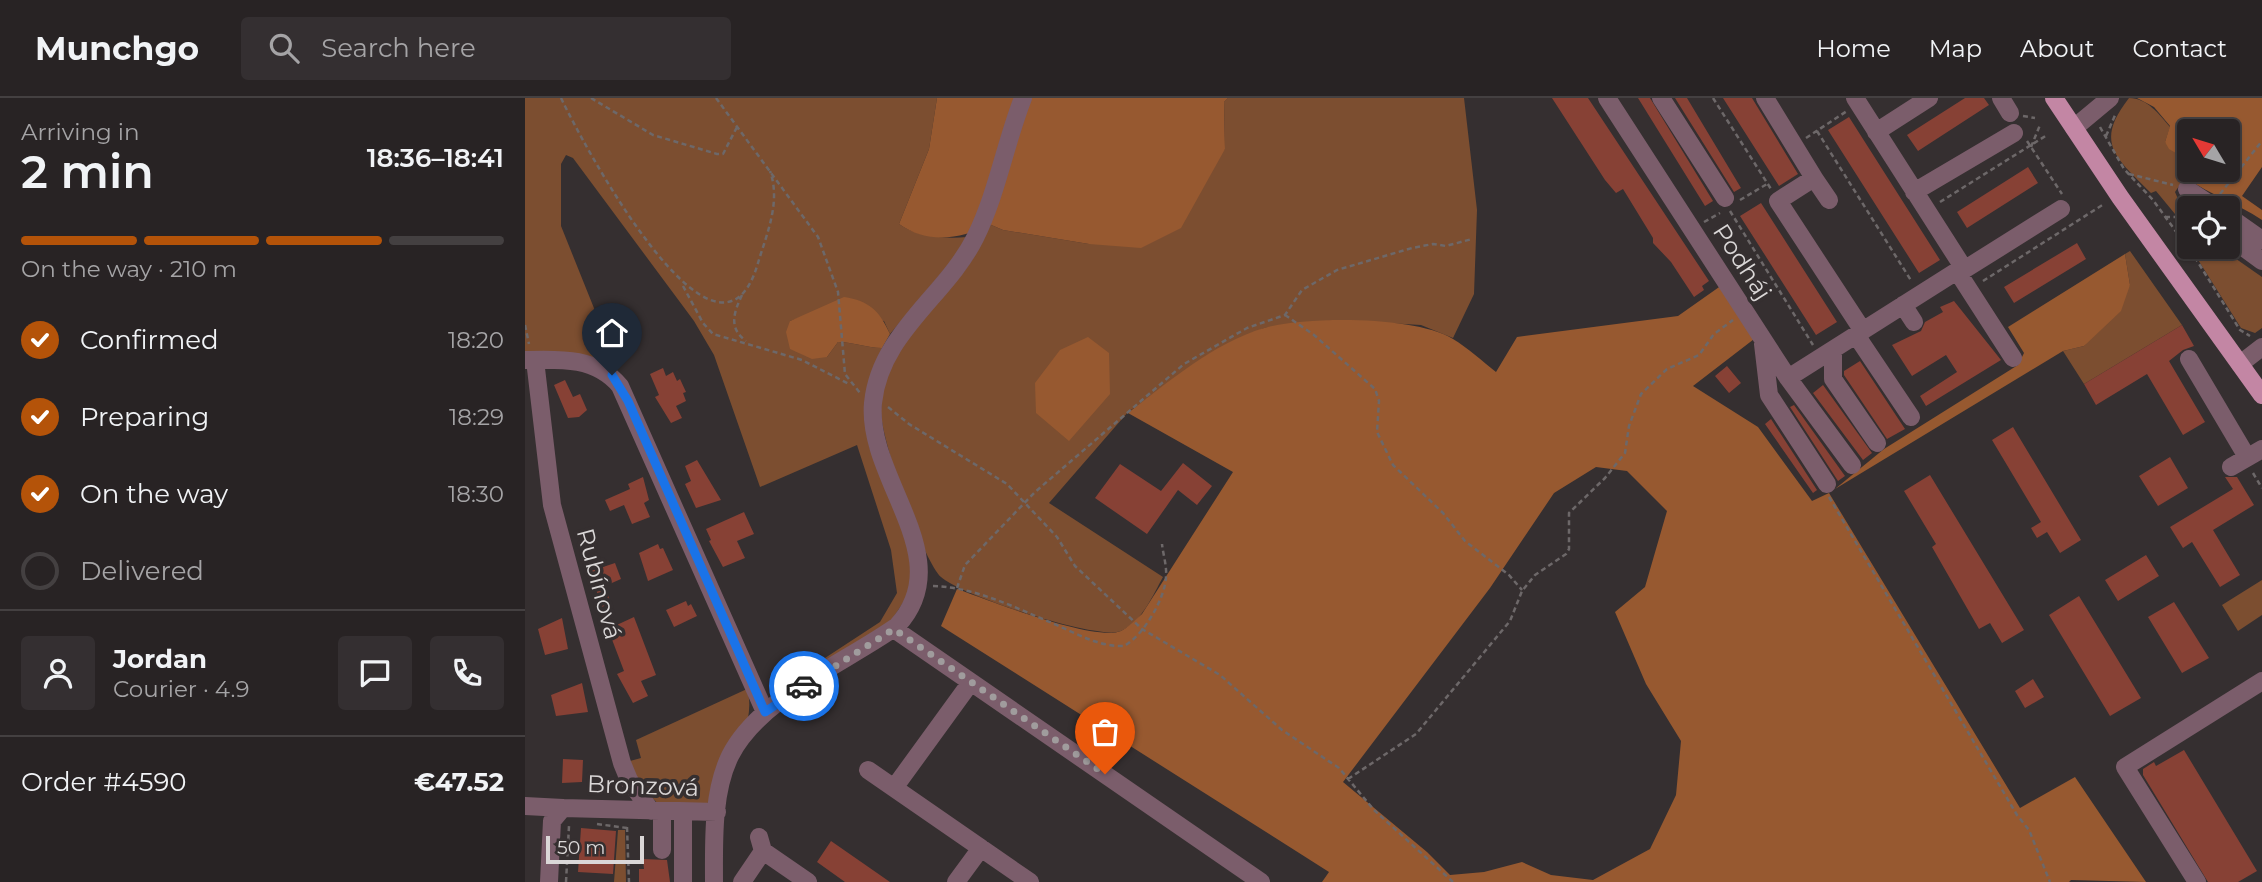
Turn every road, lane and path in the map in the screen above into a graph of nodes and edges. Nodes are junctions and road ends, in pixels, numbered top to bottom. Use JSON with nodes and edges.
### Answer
{"nodes":[{"id":1,"x":561,"y":98,"type":"edge"},
{"id":2,"x":591,"y":98,"type":"edge"},
{"id":3,"x":716,"y":98,"type":"edge"},
{"id":4,"x":1023,"y":98,"type":"edge"},
{"id":5,"x":1607,"y":98,"type":"edge"},
{"id":6,"x":1661,"y":98,"type":"edge"},
{"id":7,"x":1713,"y":98,"type":"edge"},
{"id":8,"x":1765,"y":98,"type":"edge"},
{"id":9,"x":1929,"y":98,"type":"edge"},
{"id":10,"x":2054,"y":98,"type":"edge"},
{"id":11,"x":1856,"y":101,"type":"edge"},
{"id":12,"x":2116,"y":101,"type":"edge"},
{"id":13,"x":2091,"y":113,"type":"junction"},
{"id":14,"x":2040,"y":125,"type":"dead end"},
{"id":15,"x":737,"y":127,"type":"junction"},
{"id":16,"x":2074,"y":128,"type":"junction"},
{"id":17,"x":1817,"y":131,"type":"junction"},
{"id":18,"x":1876,"y":132,"type":"junction"},
{"id":19,"x":2019,"y":135,"type":"joint"},
{"id":20,"x":2047,"y":135,"type":"dead end"},
{"id":21,"x":2106,"y":136,"type":"junction"},
{"id":22,"x":2262,"y":141,"type":"edge"},
{"id":23,"x":1794,"y":145,"type":"junction"},
{"id":24,"x":2031,"y":146,"type":"junction"},
{"id":25,"x":769,"y":168,"type":"junction"},
{"id":26,"x":2129,"y":174,"type":"junction"},
{"id":27,"x":1814,"y":178,"type":"junction"},
{"id":28,"x":1767,"y":184,"type":"junction"},
{"id":29,"x":2187,"y":189,"type":"joint"},
{"id":30,"x":1914,"y":192,"type":"junction"},
{"id":31,"x":2197,"y":196,"type":"edge"},
{"id":32,"x":2220,"y":196,"type":"edge"},
{"id":33,"x":1731,"y":200,"type":"joint"},
{"id":34,"x":1829,"y":200,"type":"dead end"},
{"id":35,"x":1778,"y":201,"type":"junction"},
{"id":36,"x":2104,"y":204,"type":"dead end"},
{"id":37,"x":2068,"y":209,"type":"junction"},
{"id":38,"x":1926,"y":211,"type":"junction"},
{"id":39,"x":2165,"y":217,"type":"junction"},
{"id":40,"x":2177,"y":217,"type":"edge"},
{"id":41,"x":2080,"y":220,"type":"junction"},
{"id":42,"x":2240,"y":224,"type":"edge"},
{"id":43,"x":1692,"y":230,"type":"junction"},
{"id":44,"x":1472,"y":239,"type":"dead end"},
{"id":45,"x":2262,"y":240,"type":"edge"},
{"id":46,"x":2240,"y":245,"type":"edge"},
{"id":47,"x":2262,"y":261,"type":"edge"},
{"id":48,"x":1958,"y":272,"type":"junction"},
{"id":49,"x":681,"y":283,"type":"junction"},
{"id":50,"x":1969,"y":289,"type":"junction"},
{"id":51,"x":742,"y":294,"type":"junction"},
{"id":52,"x":1920,"y":294,"type":"junction"},
{"id":53,"x":1903,"y":305,"type":"junction"},
{"id":54,"x":1742,"y":307,"type":"junction"},
{"id":55,"x":1285,"y":315,"type":"junction"},
{"id":56,"x":1914,"y":322,"type":"dead end"},
{"id":57,"x":525,"y":325,"type":"edge"},
{"id":58,"x":1860,"y":333,"type":"junction"},
{"id":59,"x":1762,"y":338,"type":"junction"},
{"id":60,"x":749,"y":342,"type":"junction"},
{"id":61,"x":2261,"y":348,"type":"edge"},
{"id":62,"x":1827,"y":354,"type":"junction"},
{"id":63,"x":2013,"y":358,"type":"dead end"},
{"id":64,"x":2189,"y":359,"type":"dead end"},
{"id":65,"x":530,"y":360,"type":"edge"},
{"id":66,"x":2240,"y":364,"type":"junction"},
{"id":67,"x":1788,"y":378,"type":"junction"},
{"id":68,"x":849,"y":384,"type":"junction"},
{"id":69,"x":2262,"y":395,"type":"edge"},
{"id":70,"x":873,"y":402,"type":"junction"},
{"id":71,"x":1910,"y":417,"type":"dead end"},
{"id":72,"x":1877,"y":443,"type":"dead end"},
{"id":73,"x":2251,"y":456,"type":"edge"},
{"id":74,"x":1852,"y":465,"type":"dead end"},
{"id":75,"x":1827,"y":484,"type":"joint"},
{"id":76,"x":2262,"y":488,"type":"edge"},
{"id":77,"x":1025,"y":503,"type":"junction"},
{"id":78,"x":1162,"y":544,"type":"dead end"},
{"id":79,"x":919,"y":585,"type":"junction"},
{"id":80,"x":957,"y":588,"type":"junction"},
{"id":81,"x":1522,"y":591,"type":"junction"},
{"id":82,"x":894,"y":629,"type":"junction"},
{"id":83,"x":1142,"y":629,"type":"junction"},
{"id":84,"x":2262,"y":681,"type":"edge"},
{"id":85,"x":971,"y":682,"type":"junction"},
{"id":86,"x":765,"y":712,"type":"junction"},
{"id":87,"x":868,"y":770,"type":"dead end"},
{"id":88,"x":1348,"y":779,"type":"junction"},
{"id":89,"x":894,"y":789,"type":"junction"},
{"id":90,"x":525,"y":806,"type":"edge"},
{"id":91,"x":567,"y":808,"type":"junction"},
{"id":92,"x":627,"y":810,"type":"junction"},
{"id":93,"x":656,"y":811,"type":"junction"},
{"id":94,"x":683,"y":812,"type":"junction"},
{"id":95,"x":717,"y":813,"type":"junction"},
{"id":96,"x":981,"y":848,"type":"junction"},
{"id":97,"x":662,"y":850,"type":"dead end"},
{"id":98,"x":549,"y":882,"type":"edge"},
{"id":99,"x":566,"y":882,"type":"edge"},
{"id":100,"x":629,"y":882,"type":"edge"},
{"id":101,"x":683,"y":882,"type":"edge"},
{"id":102,"x":714,"y":882,"type":"edge"},
{"id":103,"x":742,"y":882,"type":"edge"},
{"id":104,"x":808,"y":882,"type":"edge"},
{"id":105,"x":956,"y":882,"type":"edge"},
{"id":106,"x":1030,"y":882,"type":"edge"},
{"id":107,"x":1261,"y":882,"type":"edge"},
{"id":108,"x":1453,"y":882,"type":"edge"},
{"id":109,"x":2050,"y":882,"type":"edge"},
{"id":110,"x":2197,"y":882,"type":"edge"}],
"edges":[{"from":1,"to":49,"type":"path"},
{"from":2,"to":15,"type":"path"},
{"from":3,"to":15,"type":"path"},
{"from":4,"to":70,"type":"street"},
{"from":5,"to":43,"type":"street","name":"Podháj"},
{"from":6,"to":33,"type":"street"},
{"from":7,"to":28,"type":"path"},
{"from":8,"to":23,"type":"street"},
{"from":9,"to":18,"type":"street"},
{"from":10,"to":16,"type":"main road"},
{"from":11,"to":17,"type":"path"},
{"from":11,"to":18,"type":"street"},
{"from":12,"to":13,"type":"street"},
{"from":12,"to":21,"type":"path"},
{"from":13,"to":16,"type":"street"},
{"from":13,"to":21,"type":"path"},
{"from":14,"to":24,"type":"path"},
{"from":15,"to":25,"type":"path"},
{"from":16,"to":66,"type":"main road"},
{"from":17,"to":23,"type":"path"},
{"from":17,"to":52,"type":"path"},
{"from":18,"to":30,"type":"street"},
{"from":19,"to":24,"type":"path"},
{"from":19,"to":30,"type":"street"},
{"from":20,"to":24,"type":"path"},
{"from":21,"to":26,"type":"path"},
{"from":22,"to":32,"type":"path"},
{"from":23,"to":27,"type":"street"},
{"from":24,"to":37,"type":"path"},
{"from":24,"to":38,"type":"path"},
{"from":25,"to":51,"type":"path"},
{"from":25,"to":68,"type":"path"},
{"from":26,"to":29,"type":"path"},
{"from":26,"to":39,"type":"path"},
{"from":27,"to":34,"type":"street"},
{"from":27,"to":35,"type":"street"},
{"from":28,"to":33,"type":"path"},
{"from":28,"to":35,"type":"path"},
{"from":29,"to":31,"type":"street"},
{"from":30,"to":38,"type":"street"},
{"from":35,"to":58,"type":"street"},
{"from":36,"to":41,"type":"path"},
{"from":37,"to":41,"type":"path"},
{"from":37,"to":48,"type":"street"},
{"from":38,"to":48,"type":"street"},
{"from":39,"to":40,"type":"path"},
{"from":39,"to":61,"type":"path"},
{"from":41,"to":50,"type":"path"},
{"from":42,"to":45,"type":"street"},
{"from":43,"to":54,"type":"street","name":"Podháj"},
{"from":43,"to":62,"type":"path"},
{"from":44,"to":55,"type":"path"},
{"from":46,"to":47,"type":"street"},
{"from":48,"to":50,"type":"street"},
{"from":48,"to":52,"type":"street"},
{"from":49,"to":51,"type":"path"},
{"from":49,"to":60,"type":"path"},
{"from":50,"to":63,"type":"street"},
{"from":51,"to":60,"type":"path"},
{"from":52,"to":53,"type":"street"},
{"from":53,"to":56,"type":"street"},
{"from":53,"to":58,"type":"street"},
{"from":54,"to":59,"type":"street","name":"Podháj"},
{"from":54,"to":81,"type":"path"},
{"from":55,"to":77,"type":"path"},
{"from":55,"to":81,"type":"path"},
{"from":57,"to":65,"type":"path"},
{"from":58,"to":62,"type":"street"},
{"from":58,"to":71,"type":"street"},
{"from":59,"to":67,"type":"street","name":"Podháj"},
{"from":59,"to":75,"type":"street"},
{"from":60,"to":68,"type":"path"},
{"from":61,"to":66,"type":"street"},
{"from":62,"to":67,"type":"street"},
{"from":62,"to":72,"type":"street"},
{"from":64,"to":73,"type":"street"},
{"from":65,"to":86,"type":"street"},
{"from":65,"to":93,"type":"street","name":"Rubínová"},
{"from":66,"to":69,"type":"main road"},
{"from":67,"to":74,"type":"street","name":"Podháj"},
{"from":68,"to":70,"type":"path"},
{"from":70,"to":77,"type":"path"},
{"from":70,"to":79,"type":"street"},
{"from":73,"to":76,"type":"path"},
{"from":75,"to":109,"type":"path"},
{"from":77,"to":80,"type":"path"},
{"from":77,"to":83,"type":"path"},
{"from":78,"to":83,"type":"path"},
{"from":79,"to":80,"type":"path"},
{"from":79,"to":82,"type":"street"},
{"from":80,"to":83,"type":"path"},
{"from":81,"to":88,"type":"path"},
{"from":82,"to":85,"type":"street"},
{"from":82,"to":86,"type":"street"},
{"from":83,"to":88,"type":"path"},
{"from":84,"to":110,"type":"street"},
{"from":85,"to":89,"type":"street"},
{"from":85,"to":107,"type":"street"},
{"from":86,"to":95,"type":"street"},
{"from":87,"to":89,"type":"street"},
{"from":88,"to":108,"type":"path"},
{"from":89,"to":96,"type":"street"},
{"from":90,"to":91,"type":"street"},
{"from":91,"to":92,"type":"street","name":"Bronzová"},
{"from":91,"to":98,"type":"street","name":"Bronzová"},
{"from":91,"to":99,"type":"path"},
{"from":92,"to":93,"type":"street","name":"Bronzová"},
{"from":92,"to":100,"type":"path"},
{"from":93,"to":94,"type":"street","name":"Bronzová"},
{"from":93,"to":97,"type":"street"},
{"from":94,"to":95,"type":"street","name":"Bronzová"},
{"from":94,"to":101,"type":"street"},
{"from":95,"to":102,"type":"street"},
{"from":96,"to":105,"type":"street"},
{"from":96,"to":106,"type":"street"},
{"from":103,"to":104,"type":"street"}]}
